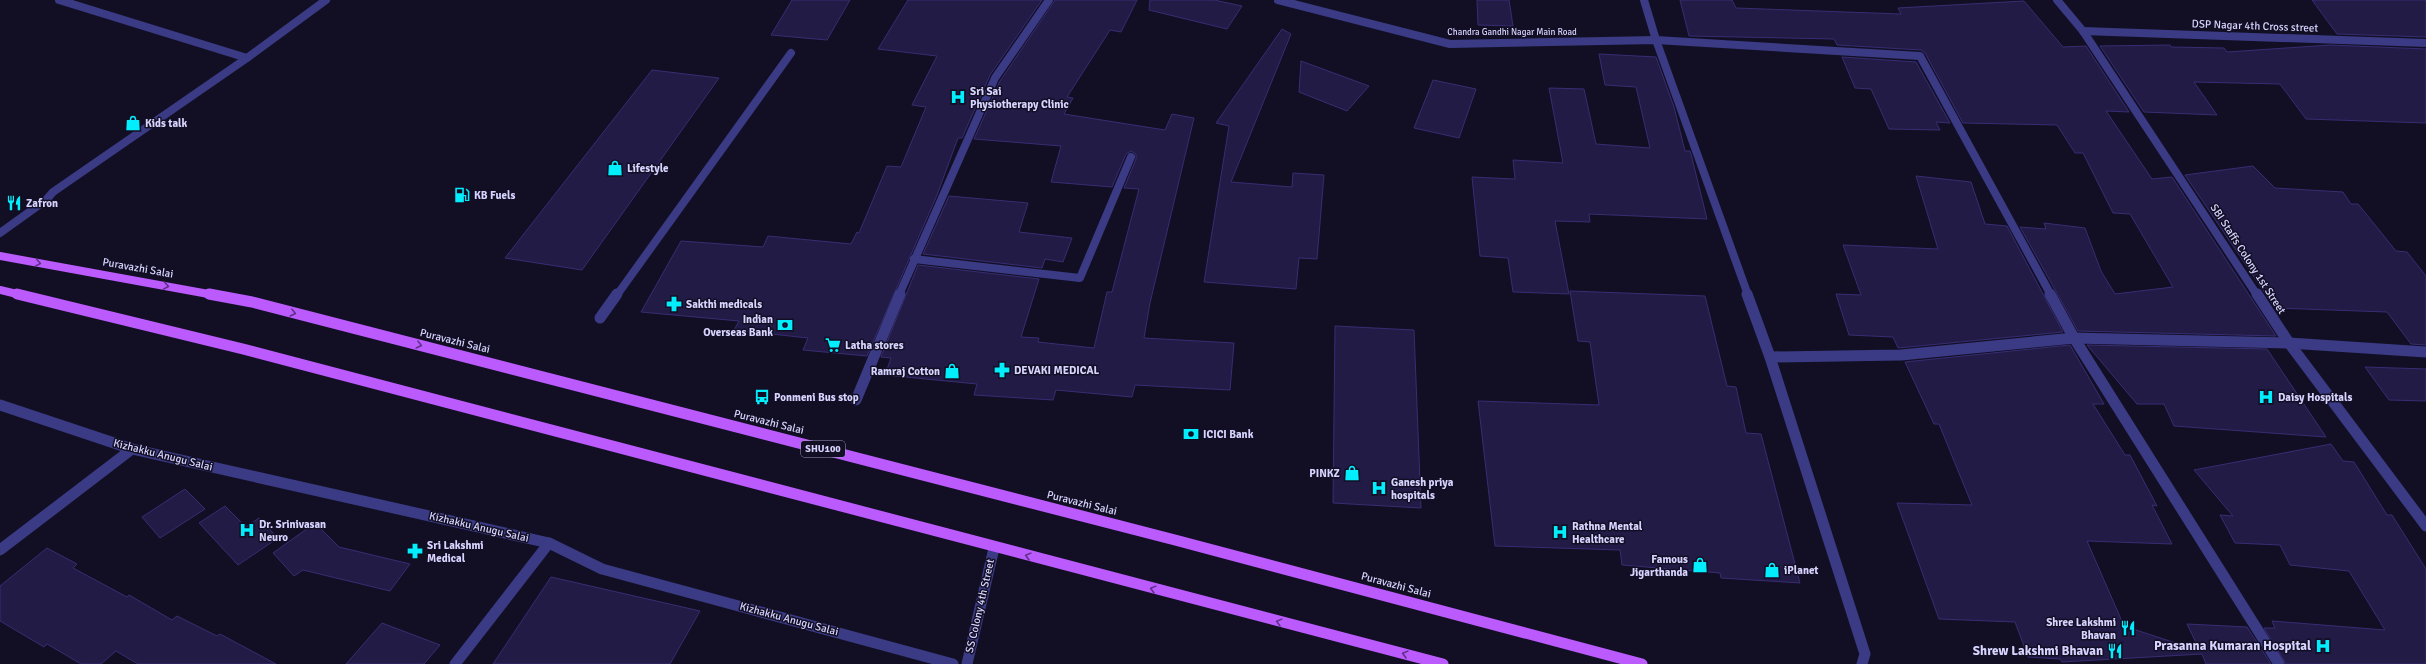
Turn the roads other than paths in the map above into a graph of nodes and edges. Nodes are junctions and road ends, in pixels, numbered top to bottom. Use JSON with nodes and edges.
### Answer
{"nodes":[{"id":1,"x":60,"y":0,"type":"edge"},
{"id":2,"x":326,"y":0,"type":"edge"},
{"id":3,"x":1049,"y":0,"type":"edge"},
{"id":4,"x":1278,"y":0,"type":"edge"},
{"id":5,"x":1644,"y":0,"type":"edge"},
{"id":6,"x":2057,"y":0,"type":"edge"},
{"id":7,"x":2082,"y":31,"type":"junction"},
{"id":8,"x":1656,"y":40,"type":"junction"},
{"id":9,"x":2426,"y":43,"type":"edge"},
{"id":10,"x":792,"y":52,"type":"dead end"},
{"id":11,"x":247,"y":58,"type":"junction"},
{"id":12,"x":1131,"y":157,"type":"dead end"},
{"id":13,"x":0,"y":233,"type":"edge"},
{"id":14,"x":0,"y":256,"type":"edge"},
{"id":15,"x":914,"y":259,"type":"junction"},
{"id":16,"x":0,"y":290,"type":"edge"},
{"id":17,"x":600,"y":318,"type":"dead end"},
{"id":18,"x":2074,"y":338,"type":"junction"},
{"id":19,"x":2289,"y":343,"type":"junction"},
{"id":20,"x":2426,"y":352,"type":"edge"},
{"id":21,"x":1770,"y":357,"type":"junction"},
{"id":22,"x":856,"y":400,"type":"dead end"},
{"id":23,"x":0,"y":405,"type":"edge"},
{"id":24,"x":132,"y":449,"type":"junction"},
{"id":25,"x":2426,"y":526,"type":"edge"},
{"id":26,"x":549,"y":543,"type":"junction"},
{"id":27,"x":994,"y":548,"type":"junction"},
{"id":28,"x":0,"y":550,"type":"edge"},
{"id":29,"x":1864,"y":659,"type":"edge"},
{"id":30,"x":455,"y":664,"type":"edge"},
{"id":31,"x":954,"y":664,"type":"edge"},
{"id":32,"x":967,"y":664,"type":"edge"},
{"id":33,"x":1443,"y":664,"type":"edge"},
{"id":34,"x":1642,"y":664,"type":"edge"},
{"id":35,"x":2279,"y":664,"type":"edge"}],
"edges":[{"from":1,"to":11,"type":"street"},
{"from":2,"to":11,"type":"street"},
{"from":3,"to":15,"type":"street"},
{"from":4,"to":8,"type":"street","name":"Chandra Gandhi Nagar Main Road"},
{"from":5,"to":8,"type":"street"},
{"from":6,"to":7,"type":"street","name":"SBI Staffs Colony 1st Street"},
{"from":7,"to":9,"type":"street","name":"DSP Nagar 4th Cross street"},
{"from":7,"to":19,"type":"street","name":"SBI Staffs Colony 1st Street"},
{"from":8,"to":18,"type":"street","name":"Chandra Gandhi Nagar Main Road"},
{"from":8,"to":21,"type":"street"},
{"from":10,"to":17,"type":"street"},
{"from":11,"to":13,"type":"street"},
{"from":12,"to":15,"type":"street"},
{"from":14,"to":34,"type":"main road","name":"Puravazhi Salai","number":"SHU100","one_way":true},
{"from":15,"to":22,"type":"street"},
{"from":16,"to":27,"type":"main road"},
{"from":18,"to":19,"type":"street"},
{"from":18,"to":21,"type":"street"},
{"from":18,"to":35,"type":"street"},
{"from":19,"to":20,"type":"street"},
{"from":19,"to":25,"type":"street","name":"SBI Staffs Colony 1st Street"},
{"from":21,"to":29,"type":"street"},
{"from":23,"to":24,"type":"street","name":"Kizhakku Anugu Salai"},
{"from":24,"to":26,"type":"street","name":"Kizhakku Anugu Salai"},
{"from":24,"to":28,"type":"street"},
{"from":26,"to":30,"type":"street"},
{"from":26,"to":31,"type":"street","name":"Kizhakku Anugu Salai"},
{"from":27,"to":32,"type":"street","name":"SS Colony 4th Street"},
{"from":33,"to":27,"type":"main road","one_way":true}]}
